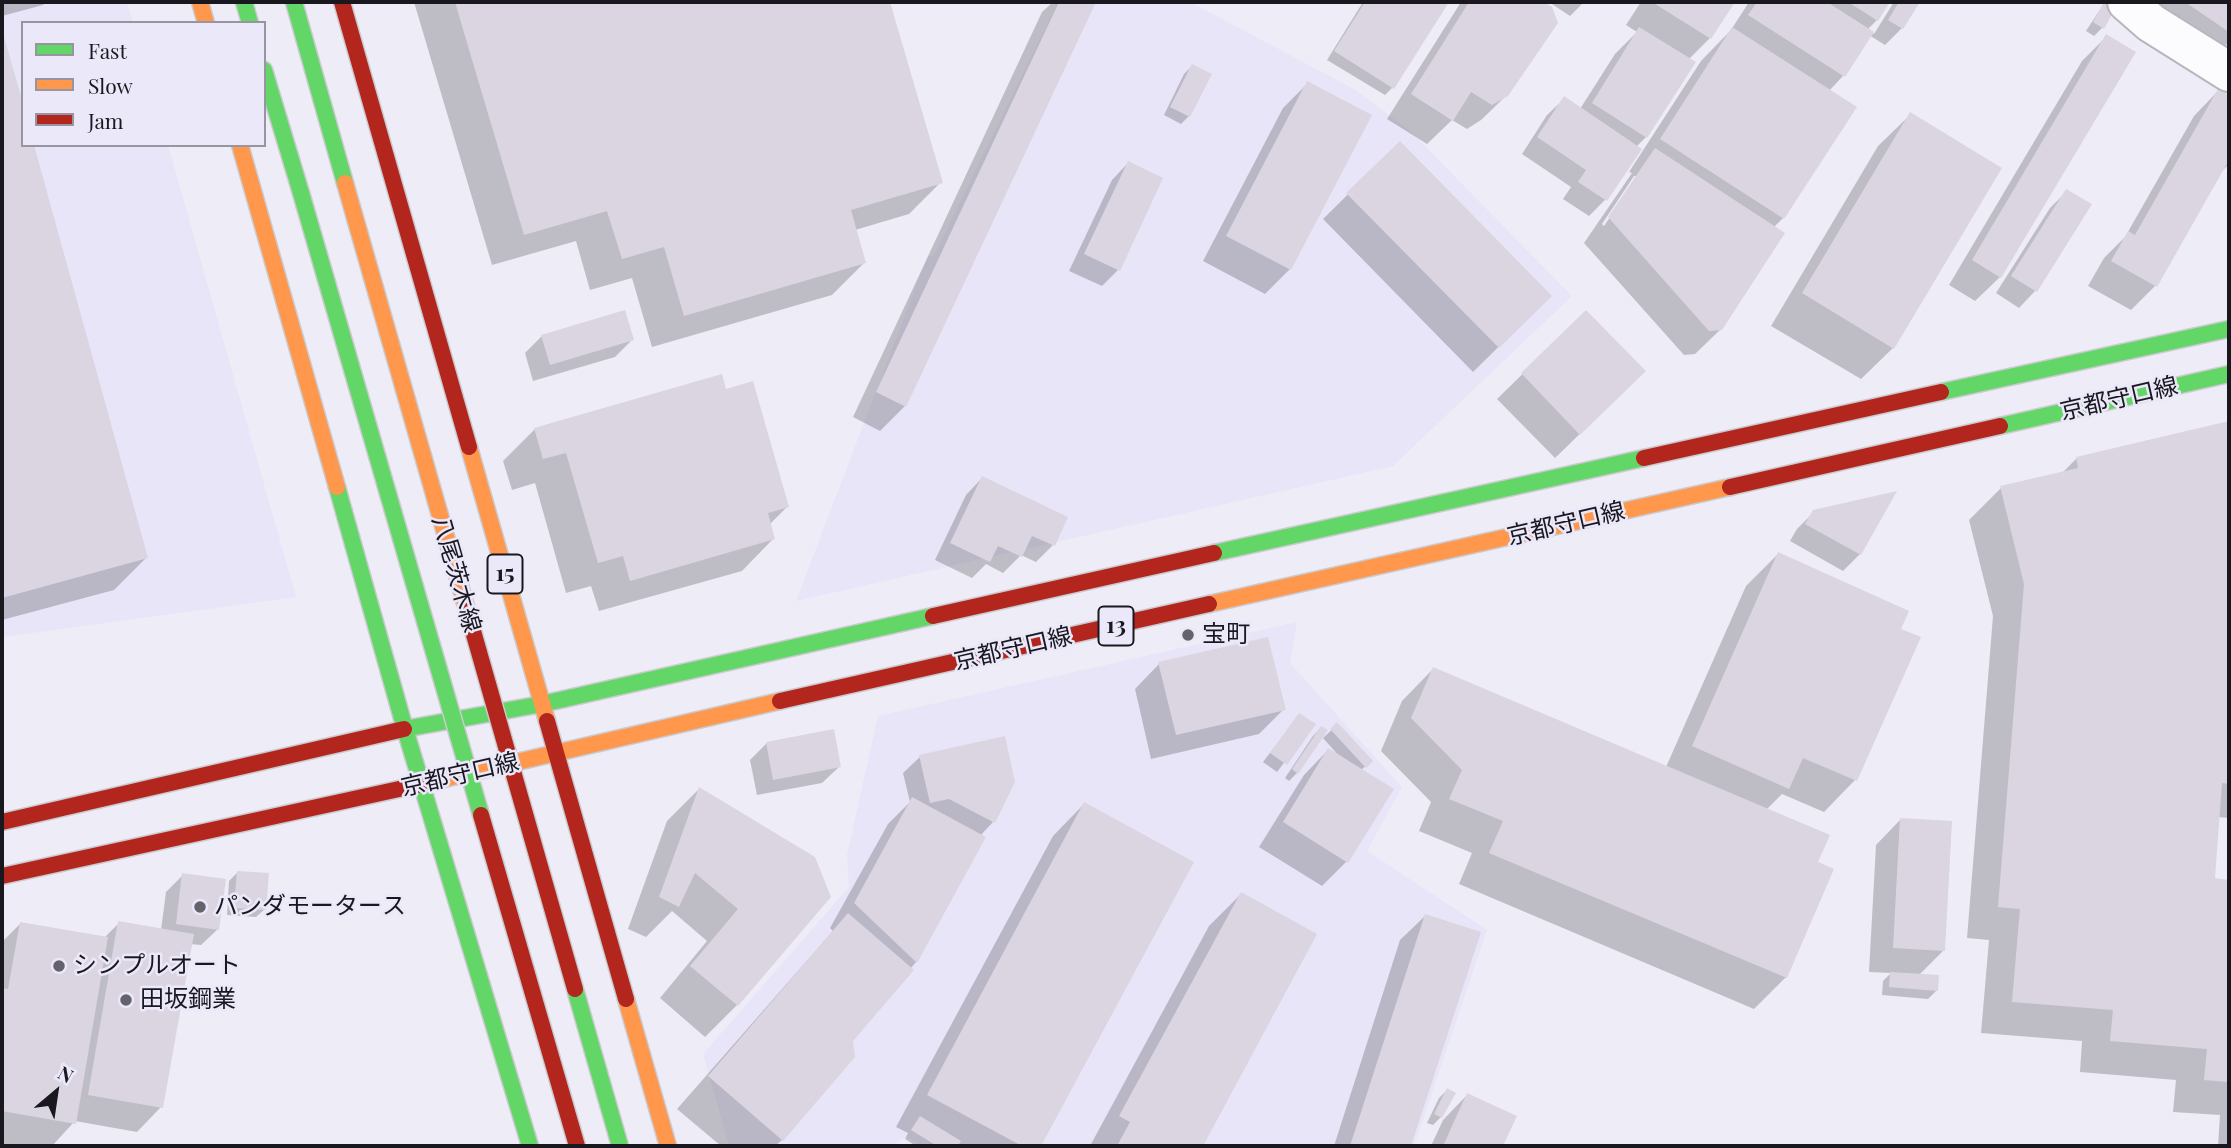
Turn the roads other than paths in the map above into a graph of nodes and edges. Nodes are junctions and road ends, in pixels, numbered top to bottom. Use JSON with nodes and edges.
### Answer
{"nodes":[{"id":1,"x":200,"y":2,"type":"edge"},
{"id":2,"x":244,"y":2,"type":"edge"},
{"id":3,"x":294,"y":2,"type":"edge"},
{"id":4,"x":342,"y":2,"type":"edge"},
{"id":5,"x":2127,"y":2,"type":"edge"},
{"id":6,"x":205,"y":21,"type":"edge"},
{"id":7,"x":249,"y":21,"type":"edge"},
{"id":8,"x":2229,"y":72,"type":"edge"},
{"id":9,"x":266,"y":77,"type":"edge"},
{"id":10,"x":241,"y":147,"type":"edge"},
{"id":11,"x":2229,"y":329,"type":"edge"},
{"id":12,"x":2229,"y":374,"type":"edge"},
{"id":13,"x":542,"y":704,"type":"junction"},
{"id":14,"x":405,"y":729,"type":"junction"},
{"id":15,"x":556,"y":752,"type":"junction"},
{"id":16,"x":423,"y":784,"type":"junction"},
{"id":17,"x":2,"y":822,"type":"edge"},
{"id":18,"x":2,"y":876,"type":"edge"},
{"id":19,"x":530,"y":1146,"type":"edge"},
{"id":20,"x":577,"y":1146,"type":"edge"},
{"id":21,"x":620,"y":1146,"type":"edge"},
{"id":22,"x":668,"y":1146,"type":"edge"}],
"edges":[{"from":1,"to":6,"type":"main road"},
{"from":2,"to":7,"type":"main road"},
{"from":3,"to":21,"type":"main road","name":"八尾茨木線","number":"15","bridge":true},
{"from":4,"to":13,"type":"main road","number":"15"},
{"from":5,"to":8,"type":"street"},
{"from":9,"to":20,"type":"main road","name":"八尾茨木線","bridge":true},
{"from":10,"to":14,"type":"main road"},
{"from":11,"to":13,"type":"main road","name":"京都守口線","number":"13"},
{"from":12,"to":15,"type":"main road","name":"京都守口線","number":"13"},
{"from":13,"to":14,"type":"main road","name":"京都守口線","number":"13"},
{"from":13,"to":15,"type":"main road","number":"15"},
{"from":14,"to":16,"type":"main road"},
{"from":14,"to":17,"type":"main road","name":"京都守口線","number":"13"},
{"from":15,"to":16,"type":"main road","name":"京都守口線","number":"13"},
{"from":15,"to":22,"type":"main road","number":"15"},
{"from":16,"to":18,"type":"main road","name":"京都守口線","number":"13"},
{"from":16,"to":19,"type":"main road"}]}
